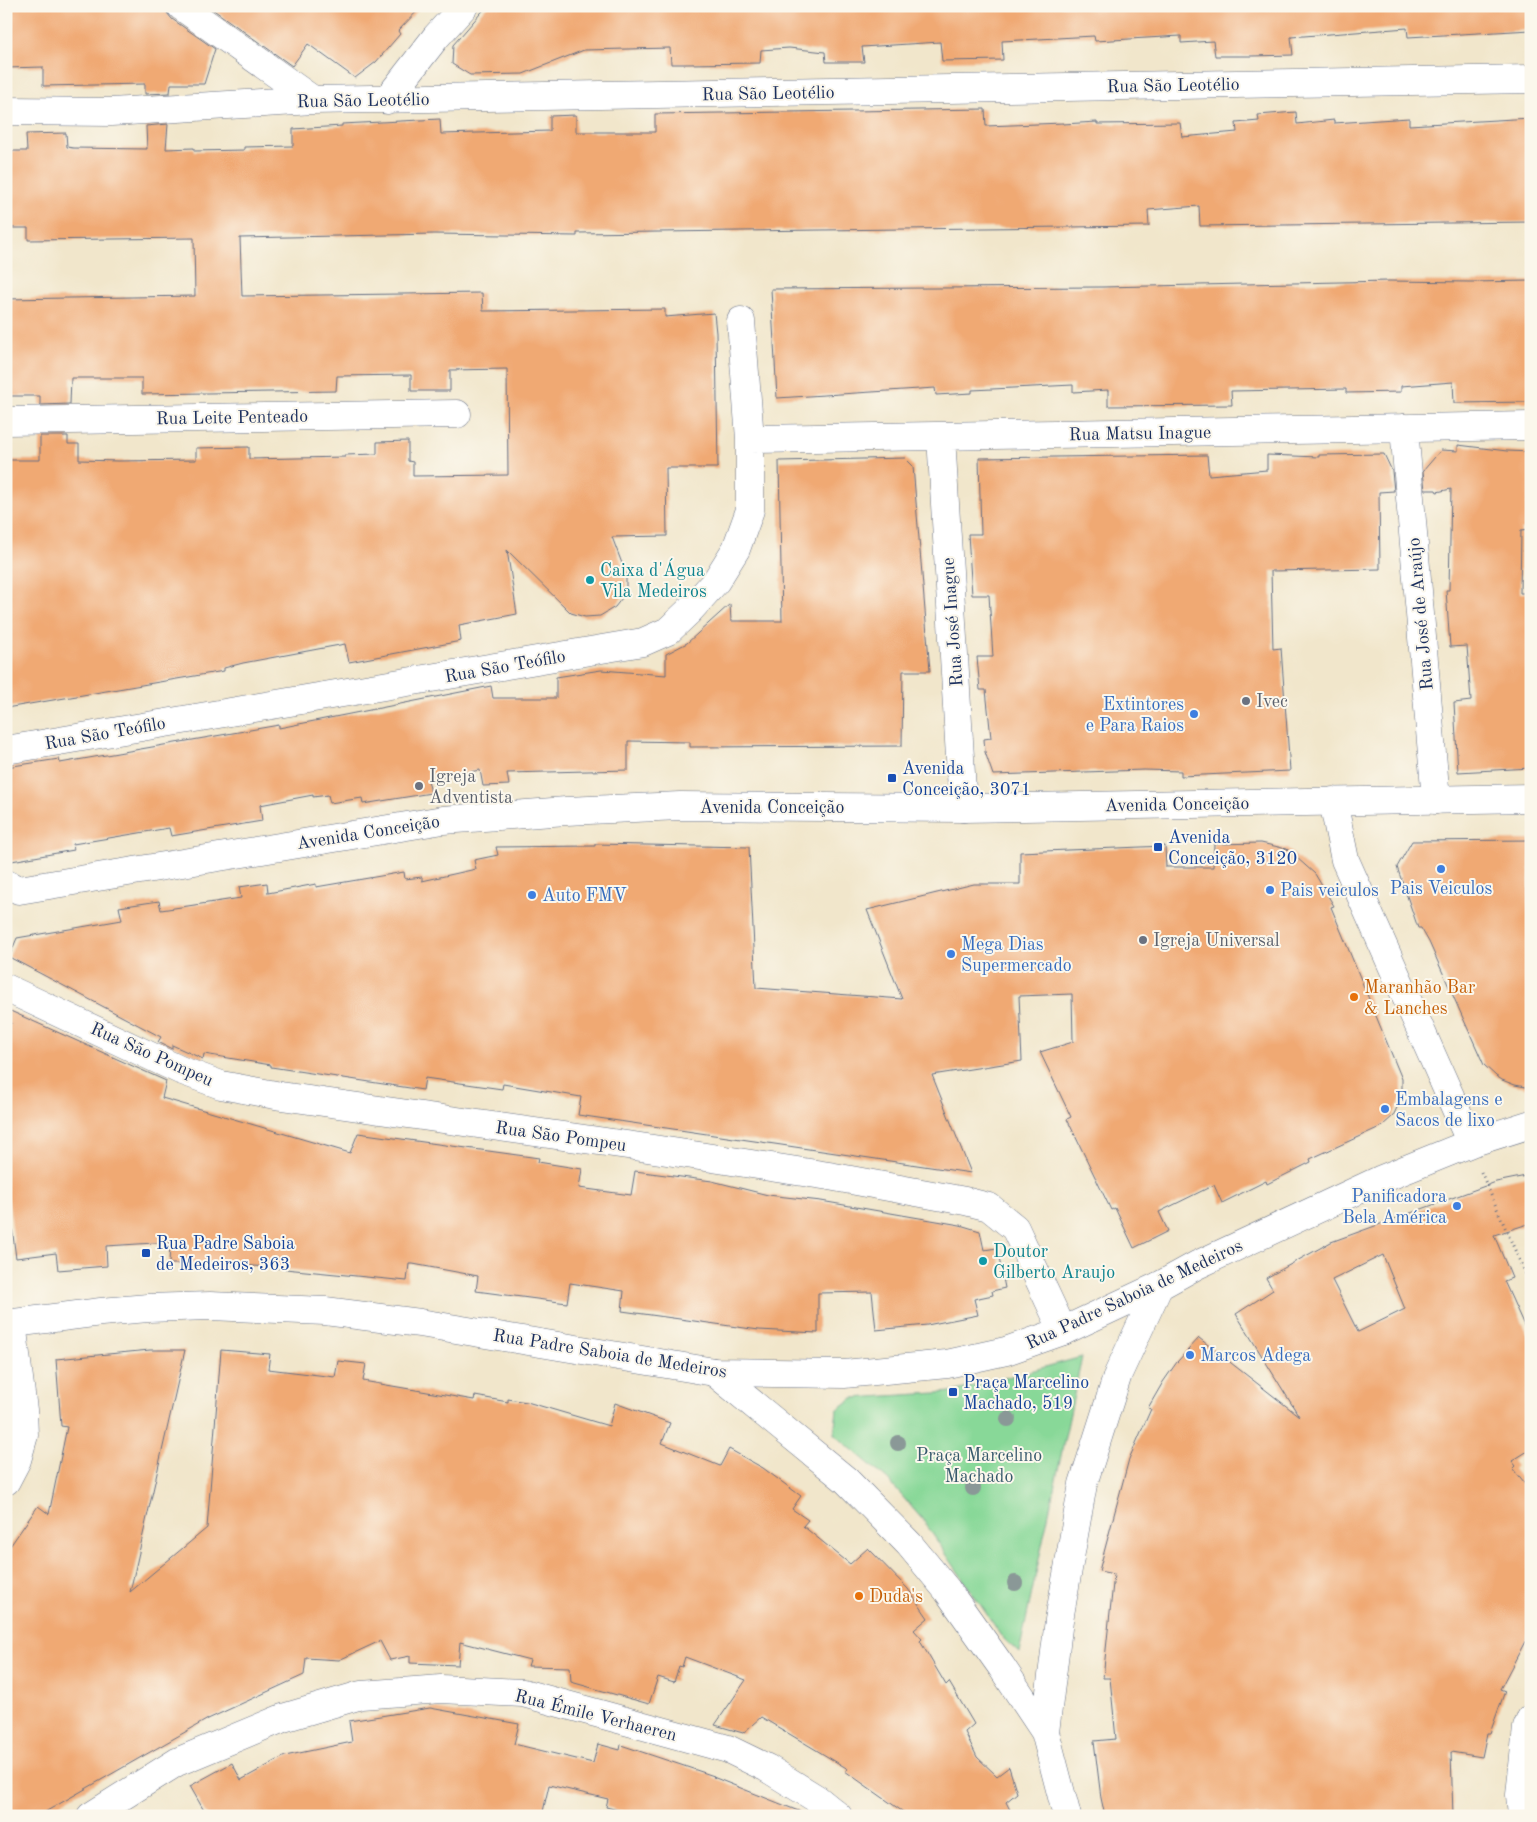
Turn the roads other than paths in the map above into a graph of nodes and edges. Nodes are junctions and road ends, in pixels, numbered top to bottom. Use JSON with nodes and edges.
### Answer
{"nodes":[{"id":1,"x":181,"y":6,"type":"edge"},
{"id":2,"x":464,"y":6,"type":"edge"},
{"id":3,"x":1531,"y":79,"type":"edge"},
{"id":4,"x":313,"y":100,"type":"junction"},
{"id":5,"x":387,"y":100,"type":"junction"},
{"id":6,"x":6,"y":111,"type":"edge"},
{"id":7,"x":741,"y":321,"type":"dead end"},
{"id":8,"x":457,"y":414,"type":"dead end"},
{"id":9,"x":6,"y":421,"type":"edge"},
{"id":10,"x":1531,"y":426,"type":"edge"},
{"id":11,"x":1404,"y":428,"type":"junction"},
{"id":12,"x":941,"y":436,"type":"junction"},
{"id":13,"x":750,"y":439,"type":"junction"},
{"id":14,"x":6,"y":750,"type":"edge"},
{"id":15,"x":1531,"y":798,"type":"edge"},
{"id":16,"x":1436,"y":800,"type":"junction"},
{"id":17,"x":1333,"y":801,"type":"junction"},
{"id":18,"x":963,"y":808,"type":"junction"},
{"id":19,"x":11,"y":893,"type":"edge"},
{"id":20,"x":6,"y":988,"type":"edge"},
{"id":21,"x":1531,"y":1124,"type":"edge"},
{"id":22,"x":1471,"y":1143,"type":"junction"},
{"id":23,"x":1159,"y":1286,"type":"junction"},
{"id":24,"x":9,"y":1323,"type":"edge"},
{"id":25,"x":1063,"y":1330,"type":"junction"},
{"id":26,"x":714,"y":1372,"type":"junction"},
{"id":27,"x":6,"y":1481,"type":"edge"},
{"id":28,"x":1531,"y":1718,"type":"edge"},
{"id":29,"x":1045,"y":1732,"type":"junction"},
{"id":30,"x":91,"y":1816,"type":"edge"},
{"id":31,"x":838,"y":1816,"type":"edge"},
{"id":32,"x":1067,"y":1816,"type":"edge"},
{"id":33,"x":1522,"y":1816,"type":"edge"}],
"edges":[{"from":1,"to":4,"type":"street"},
{"from":2,"to":5,"type":"street"},
{"from":3,"to":5,"type":"street","name":"Rua São Leotélio"},
{"from":4,"to":5,"type":"street","name":"Rua São Leotélio"},
{"from":4,"to":6,"type":"street","name":"Rua São Leotélio"},
{"from":7,"to":13,"type":"street","name":"Rua São Teófilo"},
{"from":8,"to":9,"type":"street","name":"Rua Leite Penteado"},
{"from":10,"to":11,"type":"street","name":"Rua Matsu Inague"},
{"from":11,"to":12,"type":"street","name":"Rua Matsu Inague"},
{"from":11,"to":16,"type":"street","name":"Rua José de Araújo"},
{"from":12,"to":13,"type":"street","name":"Rua Matsu Inague"},
{"from":12,"to":18,"type":"street","name":"Rua José Inague"},
{"from":13,"to":14,"type":"street","name":"Rua São Teófilo"},
{"from":15,"to":16,"type":"street","name":"Avenida Conceição"},
{"from":16,"to":17,"type":"street","name":"Avenida Conceição"},
{"from":17,"to":18,"type":"street","name":"Avenida Conceição"},
{"from":17,"to":22,"type":"street"},
{"from":18,"to":19,"type":"street","name":"Avenida Conceição"},
{"from":20,"to":25,"type":"street","name":"Rua São Pompeu"},
{"from":21,"to":22,"type":"street","name":"Rua Padre Saboia de Medeiros"},
{"from":22,"to":23,"type":"street","name":"Rua Padre Saboia de Medeiros"},
{"from":23,"to":25,"type":"street","name":"Rua Padre Saboia de Medeiros"},
{"from":23,"to":29,"type":"street"},
{"from":24,"to":26,"type":"street","name":"Rua Padre Saboia de Medeiros"},
{"from":24,"to":27,"type":"street"},
{"from":25,"to":26,"type":"street","name":"Rua Padre Saboia de Medeiros"},
{"from":26,"to":29,"type":"street"},
{"from":28,"to":33,"type":"street"},
{"from":29,"to":32,"type":"street"},
{"from":30,"to":31,"type":"street","name":"Rua Émile Verhaeren"}]}
